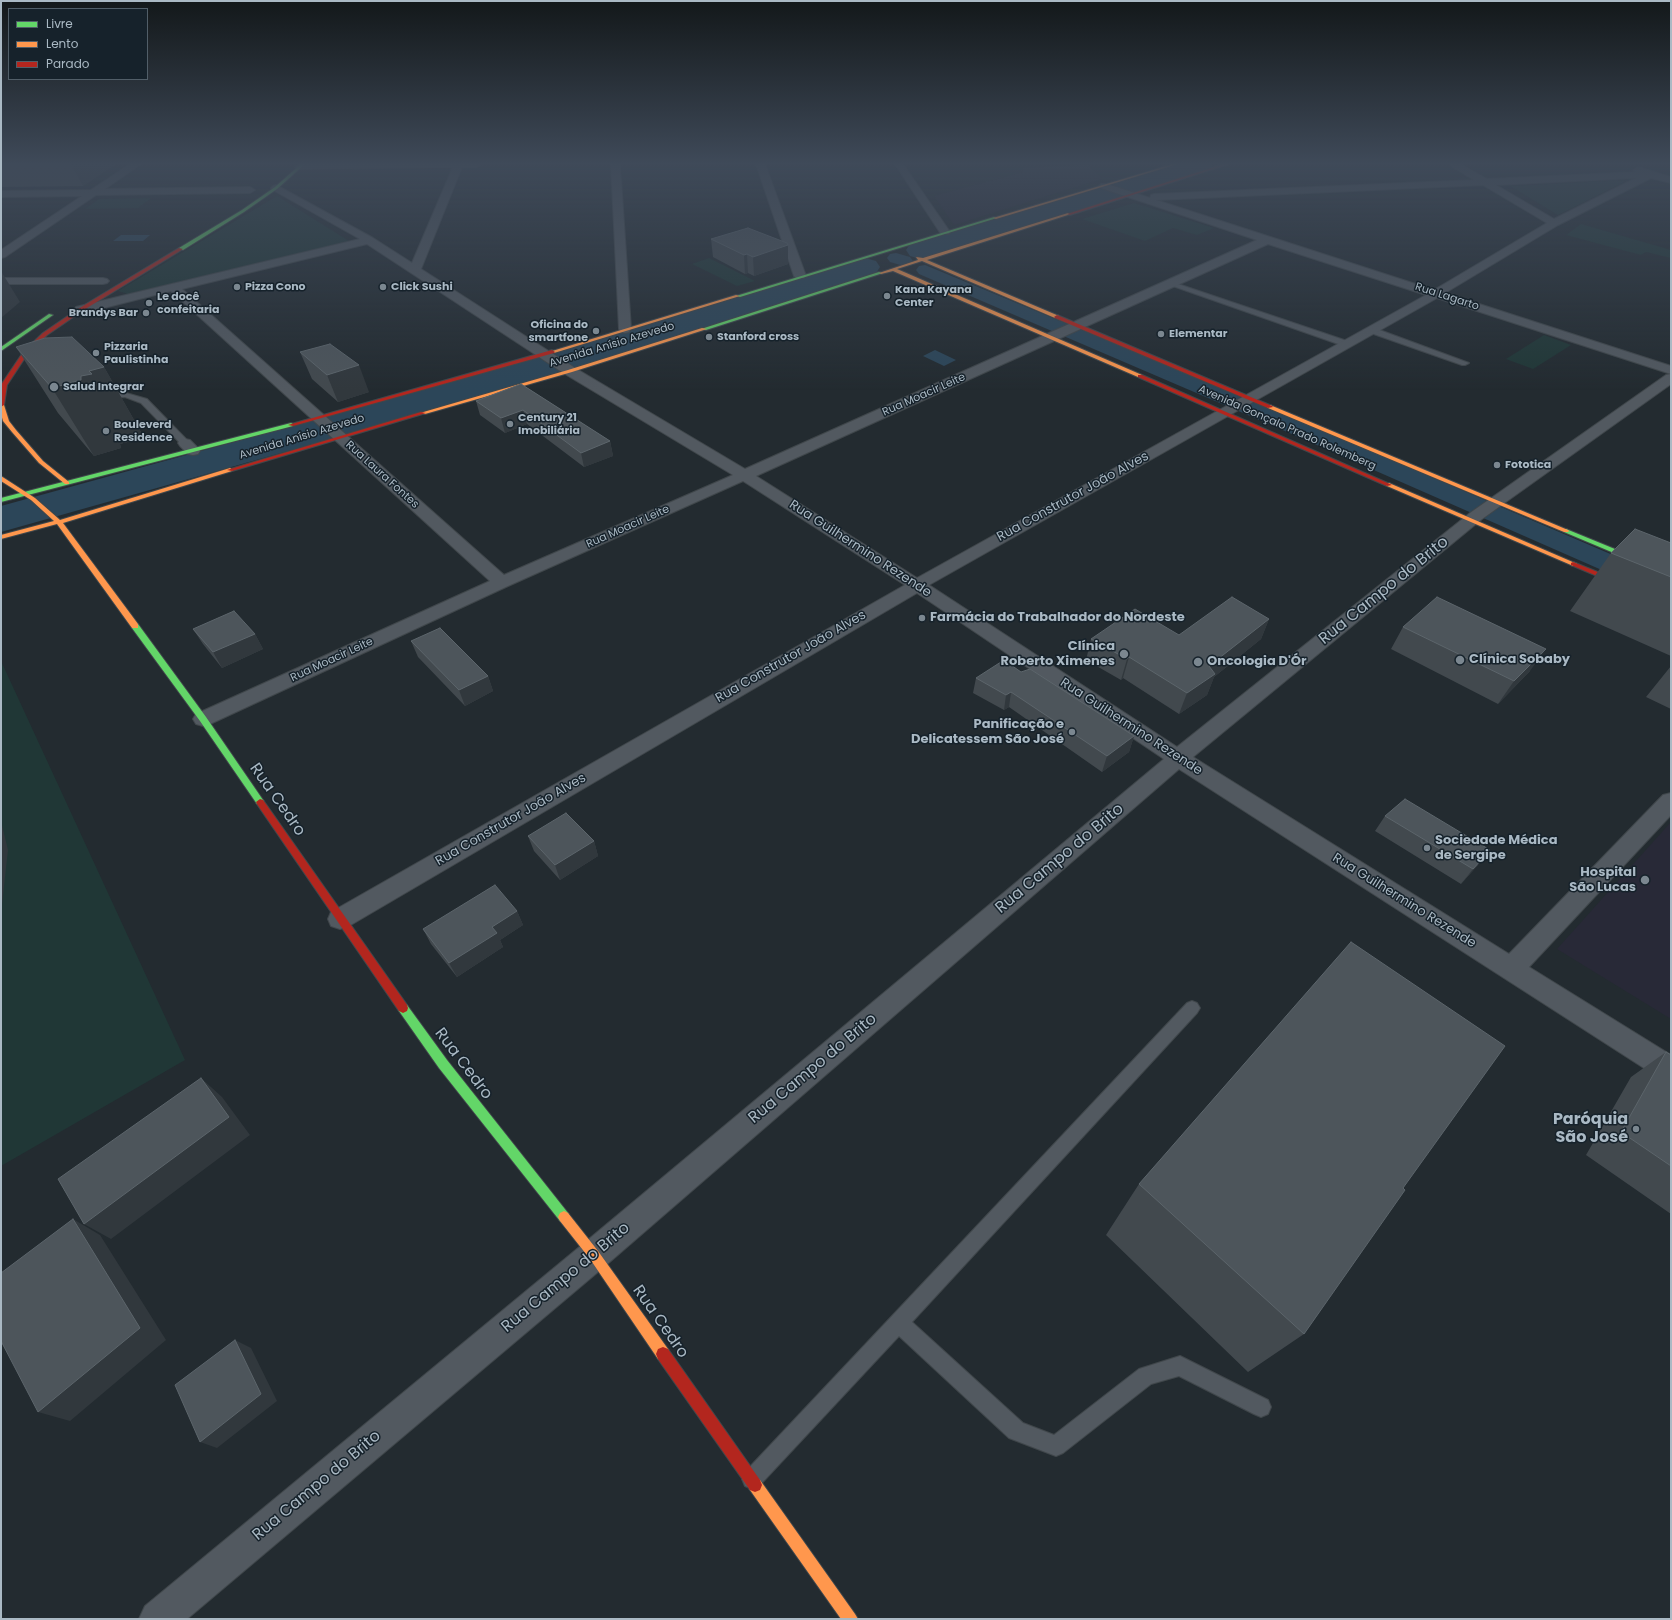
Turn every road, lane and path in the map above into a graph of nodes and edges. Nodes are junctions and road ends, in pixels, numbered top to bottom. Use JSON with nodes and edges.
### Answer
{"nodes":[{"id":1,"x":24,"y":240,"type":"edge"},
{"id":2,"x":196,"y":240,"type":"edge"},
{"id":3,"x":369,"y":240,"type":"joint"},
{"id":4,"x":427,"y":240,"type":"edge"},
{"id":5,"x":620,"y":240,"type":"edge"},
{"id":6,"x":787,"y":240,"type":"edge"},
{"id":7,"x":921,"y":240,"type":"edge"},
{"id":8,"x":990,"y":240,"type":"edge"},
{"id":9,"x":1267,"y":240,"type":"joint"},
{"id":10,"x":1526,"y":240,"type":"edge"},
{"id":11,"x":895,"y":248,"type":"junction"},
{"id":12,"x":1,"y":255,"type":"edge"},
{"id":13,"x":924,"y":260,"type":"junction"},
{"id":14,"x":415,"y":269,"type":"junction"},
{"id":15,"x":895,"y":270,"type":"junction"},
{"id":16,"x":800,"y":276,"type":"junction"},
{"id":17,"x":106,"y":279,"type":"joint"},
{"id":18,"x":1,"y":281,"type":"edge"},
{"id":19,"x":1172,"y":284,"type":"junction"},
{"id":20,"x":173,"y":287,"type":"junction"},
{"id":21,"x":90,"y":289,"type":"dead end"},
{"id":22,"x":1436,"y":294,"type":"junction"},
{"id":23,"x":58,"y":310,"type":"dead end"},
{"id":24,"x":80,"y":310,"type":"junction"},
{"id":25,"x":1074,"y":328,"type":"junction"},
{"id":26,"x":626,"y":329,"type":"junction"},
{"id":27,"x":1371,"y":330,"type":"junction"},
{"id":28,"x":1056,"y":336,"type":"junction"},
{"id":29,"x":1347,"y":344,"type":"junction"},
{"id":30,"x":1,"y":349,"type":"edge"},
{"id":31,"x":548,"y":356,"type":"junction"},
{"id":32,"x":1465,"y":363,"type":"dead end"},
{"id":33,"x":568,"y":370,"type":"junction"},
{"id":34,"x":1671,"y":370,"type":"edge"},
{"id":35,"x":1671,"y":378,"type":"edge"},
{"id":36,"x":93,"y":398,"type":"edge"},
{"id":37,"x":1,"y":405,"type":"edge"},
{"id":38,"x":1238,"y":405,"type":"junction"},
{"id":39,"x":322,"y":420,"type":"junction"},
{"id":40,"x":338,"y":435,"type":"junction"},
{"id":41,"x":189,"y":447,"type":"junction"},
{"id":42,"x":745,"y":476,"type":"junction"},
{"id":43,"x":1,"y":478,"type":"edge"},
{"id":44,"x":66,"y":483,"type":"junction"},
{"id":45,"x":30,"y":497,"type":"junction"},
{"id":46,"x":1,"y":500,"type":"edge"},
{"id":47,"x":1493,"y":504,"type":"junction"},
{"id":48,"x":1473,"y":519,"type":"junction"},
{"id":49,"x":59,"y":522,"type":"junction"},
{"id":50,"x":1,"y":537,"type":"edge"},
{"id":51,"x":1671,"y":575,"type":"edge"},
{"id":52,"x":502,"y":582,"type":"junction"},
{"id":53,"x":917,"y":584,"type":"junction"},
{"id":54,"x":1671,"y":605,"type":"edge"},
{"id":55,"x":203,"y":719,"type":"junction"},
{"id":56,"x":1178,"y":758,"type":"junction"},
{"id":57,"x":1671,"y":801,"type":"edge"},
{"id":58,"x":340,"y":919,"type":"junction"},
{"id":59,"x":1511,"y":969,"type":"junction"},
{"id":60,"x":1192,"y":1008,"type":"dead end"},
{"id":61,"x":1671,"y":1070,"type":"edge"},
{"id":62,"x":594,"y":1255,"type":"junction"},
{"id":63,"x":898,"y":1322,"type":"junction"},
{"id":64,"x":1261,"y":1407,"type":"dead end"},
{"id":65,"x":752,"y":1479,"type":"junction"},
{"id":66,"x":158,"y":1619,"type":"edge"},
{"id":67,"x":850,"y":1619,"type":"edge"}],
"edges":[{"from":1,"to":12,"type":"street"},
{"from":2,"to":24,"type":"street"},
{"from":3,"to":14,"type":"street"},
{"from":3,"to":20,"type":"street"},
{"from":4,"to":14,"type":"street"},
{"from":5,"to":26,"type":"street"},
{"from":6,"to":16,"type":"street"},
{"from":7,"to":11,"type":"street","name":"Avenida Anísio Azevedo"},
{"from":8,"to":13,"type":"street","name":"Avenida Anísio Azevedo"},
{"from":9,"to":19,"type":"street"},
{"from":9,"to":22,"type":"street","name":"Rua Lagarto"},
{"from":10,"to":22,"type":"street","name":"Rua Construtor João Alves"},
{"from":11,"to":13,"type":"street","name":"Avenida Gonçalo Prado Rolemberg"},
{"from":11,"to":16,"type":"street","name":"Avenida Anísio Azevedo"},
{"from":13,"to":15,"type":"street","name":"Avenida Anísio Azevedo"},
{"from":13,"to":25,"type":"street","name":"Avenida Gonçalo Prado Rolemberg"},
{"from":14,"to":31,"type":"street"},
{"from":15,"to":28,"type":"street","name":"Avenida Gonçalo Prado Rolemberg"},
{"from":15,"to":33,"type":"street","name":"Avenida Anísio Azevedo"},
{"from":16,"to":26,"type":"street","name":"Avenida Anísio Azevedo"},
{"from":17,"to":18,"type":"street"},
{"from":17,"to":21,"type":"street"},
{"from":19,"to":25,"type":"street"},
{"from":19,"to":29,"type":"lane"},
{"from":20,"to":24,"type":"street"},
{"from":20,"to":39,"type":"street","name":"Rua Laura Fontes"},
{"from":22,"to":27,"type":"street","name":"Rua Construtor João Alves"},
{"from":22,"to":34,"type":"street","name":"Rua Lagarto"},
{"from":23,"to":30,"type":"street"},
{"from":24,"to":37,"type":"street"},
{"from":25,"to":28,"type":"street","name":"Rua Moacir Leite"},
{"from":25,"to":38,"type":"street","name":"Avenida Gonçalo Prado Rolemberg"},
{"from":26,"to":31,"type":"street","name":"Avenida Anísio Azevedo"},
{"from":27,"to":29,"type":"street","name":"Rua Construtor João Alves"},
{"from":27,"to":32,"type":"lane"},
{"from":28,"to":38,"type":"street","name":"Avenida Gonçalo Prado Rolemberg"},
{"from":28,"to":42,"type":"street","name":"Rua Moacir Leite"},
{"from":29,"to":38,"type":"street","name":"Rua Construtor João Alves"},
{"from":31,"to":33,"type":"street","name":"Rua Guilhermino Rezende"},
{"from":31,"to":39,"type":"street","name":"Avenida Anísio Azevedo"},
{"from":33,"to":40,"type":"street","name":"Avenida Anísio Azevedo"},
{"from":33,"to":42,"type":"street","name":"Rua Guilhermino Rezende"},
{"from":35,"to":47,"type":"street"},
{"from":36,"to":41,"type":"lane"},
{"from":37,"to":44,"type":"street"},
{"from":38,"to":47,"type":"street","name":"Avenida Gonçalo Prado Rolemberg"},
{"from":38,"to":48,"type":"street","name":"Avenida Gonçalo Prado Rolemberg"},
{"from":38,"to":53,"type":"street","name":"Rua Construtor João Alves"},
{"from":39,"to":40,"type":"street","name":"Rua Laura Fontes"},
{"from":39,"to":41,"type":"street","name":"Avenida Anísio Azevedo"},
{"from":40,"to":49,"type":"street","name":"Avenida Anísio Azevedo"},
{"from":40,"to":52,"type":"street","name":"Rua Laura Fontes"},
{"from":41,"to":44,"type":"street","name":"Avenida Anísio Azevedo"},
{"from":42,"to":52,"type":"street","name":"Rua Moacir Leite"},
{"from":42,"to":53,"type":"street","name":"Rua Guilhermino Rezende"},
{"from":43,"to":45,"type":"street","name":"Rua Cedro"},
{"from":44,"to":45,"type":"street","name":"Avenida Anísio Azevedo"},
{"from":45,"to":46,"type":"street","name":"Avenida Anísio Azevedo"},
{"from":45,"to":49,"type":"street","name":"Rua Cedro"},
{"from":47,"to":48,"type":"street","name":"Rua Campo do Brito"},
{"from":47,"to":51,"type":"street","name":"Avenida Gonçalo Prado Rolemberg"},
{"from":48,"to":54,"type":"street","name":"Avenida Gonçalo Prado Rolemberg"},
{"from":48,"to":56,"type":"street","name":"Rua Campo do Brito"},
{"from":49,"to":50,"type":"street","name":"Avenida Anísio Azevedo"},
{"from":49,"to":55,"type":"street","name":"Rua Cedro"},
{"from":52,"to":55,"type":"street","name":"Rua Moacir Leite"},
{"from":53,"to":56,"type":"street","name":"Rua Guilhermino Rezende"},
{"from":53,"to":58,"type":"street","name":"Rua Construtor João Alves"},
{"from":55,"to":58,"type":"street","name":"Rua Cedro"},
{"from":56,"to":59,"type":"street","name":"Rua Guilhermino Rezende"},
{"from":56,"to":62,"type":"street","name":"Rua Campo do Brito"},
{"from":57,"to":59,"type":"street"},
{"from":58,"to":62,"type":"street","name":"Rua Cedro"},
{"from":59,"to":61,"type":"street","name":"Rua Guilhermino Rezende"},
{"from":60,"to":63,"type":"lane"},
{"from":62,"to":65,"type":"street","name":"Rua Cedro"},
{"from":62,"to":66,"type":"street","name":"Rua Campo do Brito"},
{"from":63,"to":64,"type":"lane"},
{"from":63,"to":65,"type":"lane"},
{"from":65,"to":67,"type":"street","name":"Rua Cedro"}]}
